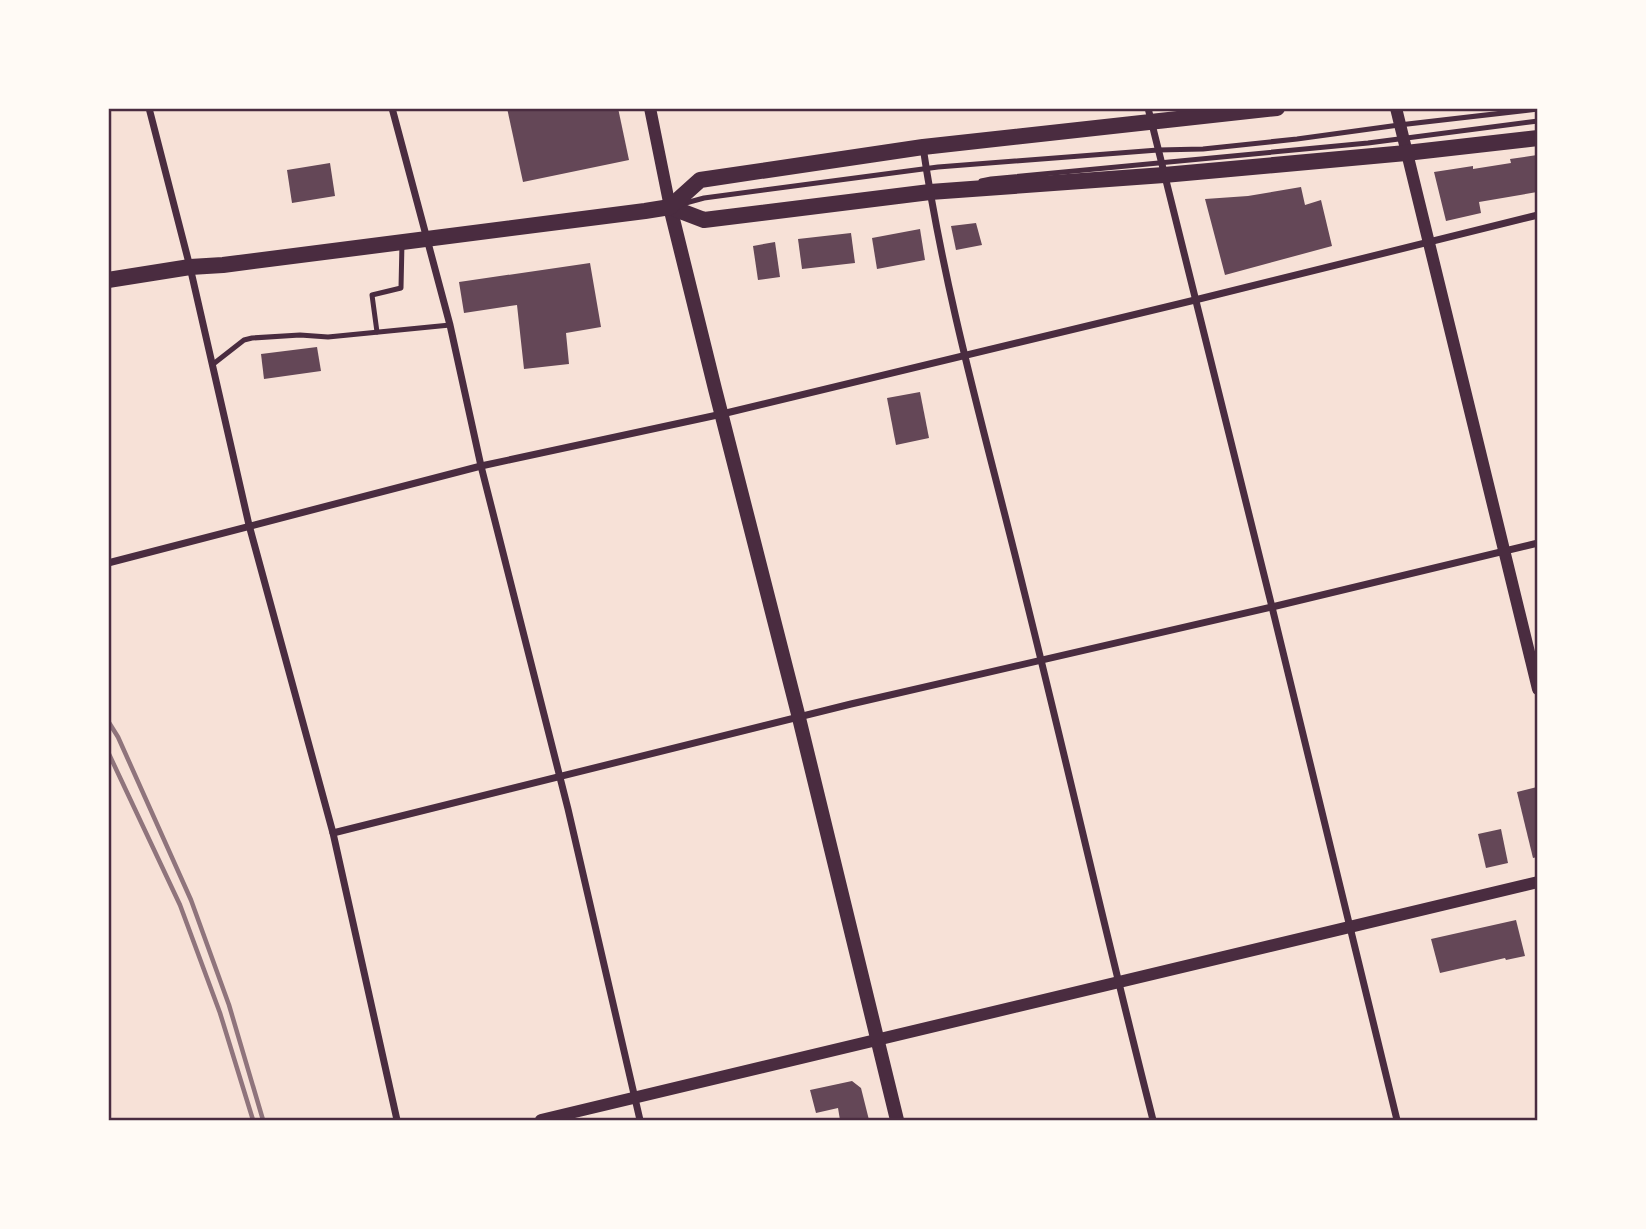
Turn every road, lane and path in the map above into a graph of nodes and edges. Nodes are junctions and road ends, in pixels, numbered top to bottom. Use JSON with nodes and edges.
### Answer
{"nodes":[{"id":1,"x":149,"y":108,"type":"edge"},
{"id":2,"x":392,"y":108,"type":"edge"},
{"id":3,"x":650,"y":108,"type":"edge"},
{"id":4,"x":1277,"y":108,"type":"edge"},
{"id":5,"x":1396,"y":108,"type":"edge"},
{"id":6,"x":1538,"y":109,"type":"edge"},
{"id":7,"x":1149,"y":115,"type":"edge"},
{"id":8,"x":1538,"y":121,"type":"edge"},
{"id":9,"x":1399,"y":125,"type":"junction"},
{"id":10,"x":1538,"y":138,"type":"edge"},
{"id":11,"x":1404,"y":145,"type":"junction"},
{"id":12,"x":923,"y":147,"type":"junction"},
{"id":13,"x":1158,"y":150,"type":"junction"},
{"id":14,"x":1163,"y":168,"type":"junction"},
{"id":15,"x":926,"y":169,"type":"junction"},
{"id":16,"x":930,"y":192,"type":"junction"},
{"id":17,"x":670,"y":207,"type":"junction"},
{"id":18,"x":1538,"y":215,"type":"edge"},
{"id":19,"x":426,"y":240,"type":"junction"},
{"id":20,"x":1428,"y":241,"type":"junction"},
{"id":21,"x":402,"y":243,"type":"junction"},
{"id":22,"x":190,"y":267,"type":"junction"},
{"id":23,"x":108,"y":280,"type":"edge"},
{"id":24,"x":1195,"y":300,"type":"junction"},
{"id":25,"x":450,"y":326,"type":"junction"},
{"id":26,"x":377,"y":332,"type":"junction"},
{"id":27,"x":965,"y":354,"type":"junction"},
{"id":28,"x":212,"y":365,"type":"junction"},
{"id":29,"x":722,"y":414,"type":"junction"},
{"id":30,"x":481,"y":467,"type":"junction"},
{"id":31,"x":250,"y":525,"type":"junction"},
{"id":32,"x":1538,"y":543,"type":"edge"},
{"id":33,"x":1503,"y":551,"type":"junction"},
{"id":34,"x":108,"y":563,"type":"edge"},
{"id":35,"x":1272,"y":607,"type":"junction"},
{"id":36,"x":1042,"y":661,"type":"junction"},
{"id":37,"x":1538,"y":689,"type":"edge"},
{"id":38,"x":799,"y":718,"type":"junction"},
{"id":39,"x":560,"y":775,"type":"junction"},
{"id":40,"x":333,"y":833,"type":"junction"},
{"id":41,"x":1538,"y":882,"type":"edge"},
{"id":42,"x":1349,"y":927,"type":"junction"},
{"id":43,"x":1119,"y":982,"type":"junction"},
{"id":44,"x":877,"y":1041,"type":"junction"},
{"id":45,"x":635,"y":1098,"type":"junction"},
{"id":46,"x":397,"y":1121,"type":"edge"},
{"id":47,"x":541,"y":1121,"type":"edge"},
{"id":48,"x":640,"y":1121,"type":"edge"},
{"id":49,"x":897,"y":1121,"type":"edge"},
{"id":50,"x":1153,"y":1121,"type":"edge"},
{"id":51,"x":1397,"y":1121,"type":"edge"}],
"edges":[{"from":1,"to":22,"type":"street"},
{"from":2,"to":19,"type":"street"},
{"from":3,"to":17,"type":"street"},
{"from":4,"to":7,"type":"highway"},
{"from":5,"to":9,"type":"street"},
{"from":6,"to":9,"type":"lane"},
{"from":7,"to":12,"type":"highway"},
{"from":7,"to":13,"type":"street"},
{"from":8,"to":11,"type":"lane"},
{"from":9,"to":11,"type":"street"},
{"from":9,"to":13,"type":"lane"},
{"from":10,"to":11,"type":"highway"},
{"from":11,"to":14,"type":"highway"},
{"from":11,"to":20,"type":"street"},
{"from":12,"to":15,"type":"street"},
{"from":12,"to":17,"type":"highway"},
{"from":13,"to":14,"type":"street"},
{"from":13,"to":15,"type":"lane"},
{"from":14,"to":16,"type":"highway"},
{"from":14,"to":24,"type":"street"},
{"from":15,"to":16,"type":"street"},
{"from":15,"to":17,"type":"lane"},
{"from":16,"to":17,"type":"highway"},
{"from":16,"to":27,"type":"street"},
{"from":17,"to":19,"type":"highway"},
{"from":17,"to":29,"type":"main road"},
{"from":18,"to":20,"type":"street"},
{"from":19,"to":21,"type":"highway"},
{"from":19,"to":25,"type":"street"},
{"from":20,"to":24,"type":"street"},
{"from":20,"to":33,"type":"street"},
{"from":21,"to":22,"type":"highway"},
{"from":21,"to":26,"type":"lane"},
{"from":22,"to":23,"type":"highway"},
{"from":22,"to":28,"type":"street"},
{"from":24,"to":27,"type":"street"},
{"from":24,"to":35,"type":"street"},
{"from":25,"to":26,"type":"lane"},
{"from":25,"to":30,"type":"street"},
{"from":26,"to":28,"type":"lane"},
{"from":27,"to":29,"type":"street"},
{"from":27,"to":36,"type":"street"},
{"from":28,"to":31,"type":"street"},
{"from":29,"to":30,"type":"street"},
{"from":29,"to":38,"type":"main road"},
{"from":30,"to":31,"type":"street"},
{"from":30,"to":39,"type":"street"},
{"from":31,"to":34,"type":"street"},
{"from":31,"to":40,"type":"street"},
{"from":32,"to":33,"type":"street"},
{"from":33,"to":35,"type":"street"},
{"from":33,"to":37,"type":"street"},
{"from":35,"to":36,"type":"street"},
{"from":35,"to":42,"type":"street"},
{"from":36,"to":38,"type":"street"},
{"from":36,"to":43,"type":"street"},
{"from":38,"to":39,"type":"street"},
{"from":38,"to":44,"type":"main road"},
{"from":39,"to":40,"type":"street"},
{"from":39,"to":45,"type":"street"},
{"from":40,"to":46,"type":"street"},
{"from":41,"to":42,"type":"street"},
{"from":42,"to":43,"type":"street"},
{"from":42,"to":51,"type":"street"},
{"from":43,"to":44,"type":"street"},
{"from":43,"to":50,"type":"street"},
{"from":44,"to":45,"type":"street"},
{"from":44,"to":49,"type":"main road"},
{"from":45,"to":47,"type":"street"},
{"from":45,"to":48,"type":"street"}]}
